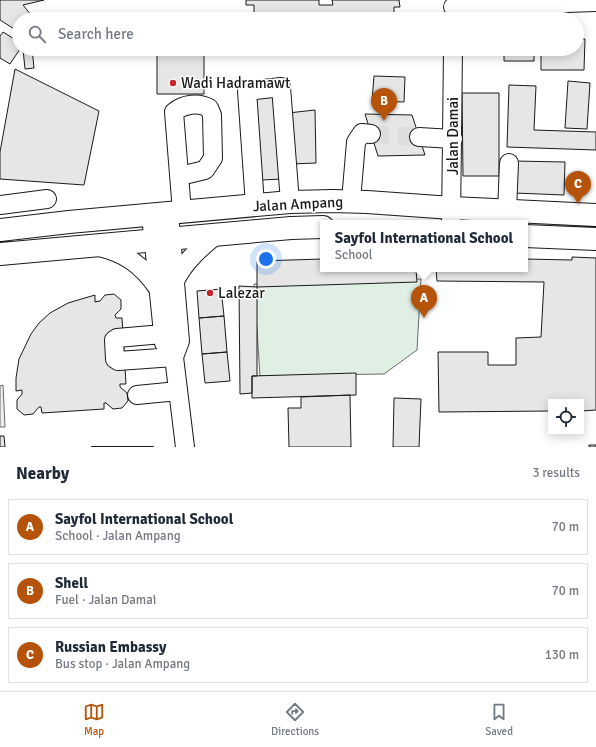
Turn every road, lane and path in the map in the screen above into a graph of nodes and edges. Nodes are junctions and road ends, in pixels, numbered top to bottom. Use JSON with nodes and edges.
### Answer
{"nodes":[{"id":1,"x":596,"y":2,"type":"edge"},
{"id":2,"x":453,"y":9,"type":"edge"},
{"id":3,"x":453,"y":56,"type":"edge"},
{"id":4,"x":371,"y":134,"type":"tunnel mouth"},
{"id":5,"x":419,"y":137,"type":"tunnel mouth"},
{"id":6,"x":453,"y":139,"type":"junction"},
{"id":7,"x":509,"y":163,"type":"dead end"},
{"id":8,"x":180,"y":176,"type":"dead end"},
{"id":9,"x":47,"y":199,"type":"dead end"},
{"id":10,"x":351,"y":201,"type":"junction"},
{"id":11,"x":290,"y":202,"type":"junction"},
{"id":12,"x":0,"y":205,"type":"edge"},
{"id":13,"x":256,"y":205,"type":"junction"},
{"id":14,"x":507,"y":211,"type":"junction"},
{"id":15,"x":167,"y":213,"type":"junction"},
{"id":16,"x":452,"y":215,"type":"edge"},
{"id":17,"x":596,"y":215,"type":"edge"},
{"id":18,"x":320,"y":227,"type":"edge"},
{"id":19,"x":0,"y":230,"type":"edge"},
{"id":20,"x":216,"y":235,"type":"junction"},
{"id":21,"x":528,"y":236,"type":"edge"},
{"id":22,"x":162,"y":240,"type":"junction"},
{"id":23,"x":596,"y":240,"type":"edge"},
{"id":24,"x":95,"y":246,"type":"junction"},
{"id":25,"x":0,"y":254,"type":"edge"},
{"id":26,"x":175,"y":281,"type":"junction"},
{"id":27,"x":157,"y":287,"type":"junction"},
{"id":28,"x":171,"y":334,"type":"junction"},
{"id":29,"x":174,"y":357,"type":"junction"},
{"id":30,"x":178,"y":391,"type":"junction"},
{"id":31,"x":138,"y":395,"type":"dead end"},
{"id":32,"x":185,"y":447,"type":"edge"}],
"edges":[{"from":1,"to":2,"type":"street"},
{"from":3,"to":6,"type":"street","name":"Jalan Damai"},
{"from":4,"to":10,"type":"street"},
{"from":5,"to":6,"type":"street"},
{"from":6,"to":16,"type":"street","name":"Jalan Damai"},
{"from":7,"to":14,"type":"street"},
{"from":8,"to":15,"type":"street"},
{"from":9,"to":12,"type":"street"},
{"from":10,"to":11,"type":"main road","name":"Jalan Ampang"},
{"from":10,"to":16,"type":"main road","name":"Jalan Ampang"},
{"from":11,"to":13,"type":"main road","name":"Jalan Ampang"},
{"from":11,"to":13,"type":"street"},
{"from":13,"to":15,"type":"main road","name":"Jalan Ampang"},
{"from":14,"to":16,"type":"main road","name":"Jalan Ampang"},
{"from":14,"to":17,"type":"main road","name":"Jalan Ampang"},
{"from":15,"to":19,"type":"main road","name":"Jalan Ampang"},
{"from":15,"to":22,"type":"street"},
{"from":18,"to":20,"type":"main road","name":"Jalan Ampang"},
{"from":20,"to":22,"type":"main road","name":"Jalan Ampang"},
{"from":20,"to":26,"type":"street"},
{"from":21,"to":23,"type":"main road"},
{"from":22,"to":24,"type":"main road","name":"Jalan Ampang"},
{"from":22,"to":26,"type":"street"},
{"from":22,"to":27,"type":"street"},
{"from":24,"to":25,"type":"main road","name":"Jalan Ampang"},
{"from":24,"to":27,"type":"street"},
{"from":26,"to":28,"type":"street"},
{"from":27,"to":28,"type":"street"},
{"from":28,"to":29,"type":"street"},
{"from":28,"to":29,"type":"street"},
{"from":29,"to":30,"type":"street"},
{"from":30,"to":31,"type":"street"},
{"from":30,"to":32,"type":"street"}]}
